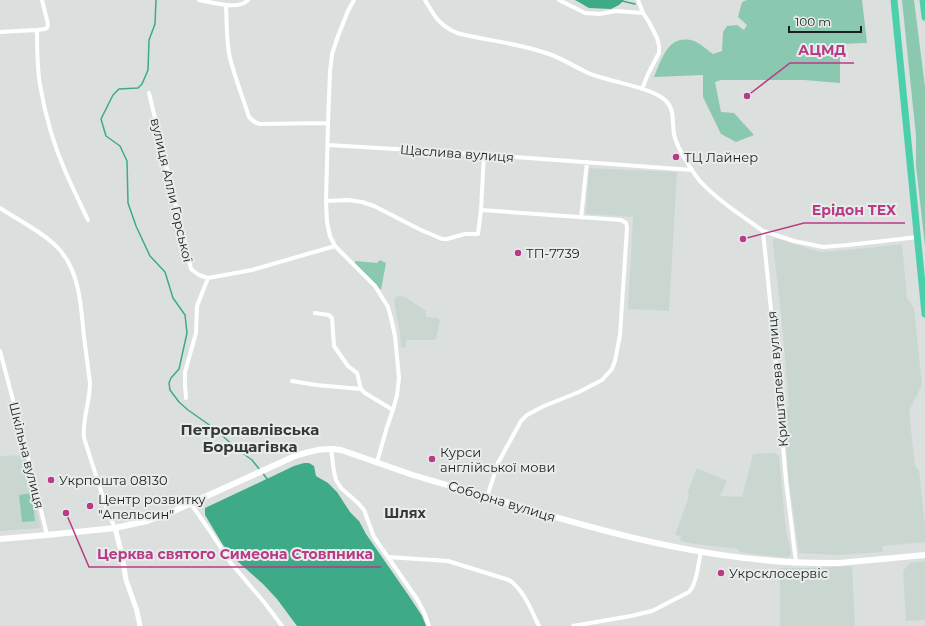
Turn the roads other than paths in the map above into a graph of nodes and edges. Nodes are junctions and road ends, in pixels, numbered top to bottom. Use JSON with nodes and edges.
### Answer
{"nodes":[{"id":1,"x":42,"y":0,"type":"edge"},
{"id":2,"x":199,"y":0,"type":"edge"},
{"id":3,"x":248,"y":0,"type":"edge"},
{"id":4,"x":354,"y":0,"type":"edge"},
{"id":5,"x":425,"y":0,"type":"edge"},
{"id":6,"x":559,"y":0,"type":"edge"},
{"id":7,"x":638,"y":0,"type":"edge"},
{"id":8,"x":895,"y":0,"type":"edge"},
{"id":9,"x":922,"y":0,"type":"edge"},
{"id":10,"x":226,"y":5,"type":"junction"},
{"id":11,"x":924,"y":9,"type":"edge"},
{"id":12,"x":643,"y":12,"type":"junction"},
{"id":13,"x":925,"y":17,"type":"edge"},
{"id":14,"x":37,"y":30,"type":"junction"},
{"id":15,"x":0,"y":32,"type":"edge"},
{"id":16,"x":642,"y":89,"type":"junction"},
{"id":17,"x":149,"y":92,"type":"dead end"},
{"id":18,"x":328,"y":123,"type":"junction"},
{"id":19,"x":328,"y":146,"type":"junction"},
{"id":20,"x":484,"y":154,"type":"junction"},
{"id":21,"x":586,"y":162,"type":"junction"},
{"id":22,"x":692,"y":170,"type":"junction"},
{"id":23,"x":326,"y":201,"type":"junction"},
{"id":24,"x":0,"y":208,"type":"edge"},
{"id":25,"x":481,"y":210,"type":"junction"},
{"id":26,"x":581,"y":218,"type":"junction"},
{"id":27,"x":88,"y":220,"type":"dead end"},
{"id":28,"x":763,"y":231,"type":"junction"},
{"id":29,"x":918,"y":237,"type":"junction"},
{"id":30,"x":335,"y":246,"type":"junction"},
{"id":31,"x":208,"y":278,"type":"junction"},
{"id":32,"x":315,"y":313,"type":"dead end"},
{"id":33,"x":925,"y":314,"type":"edge"},
{"id":34,"x":0,"y":351,"type":"edge"},
{"id":35,"x":292,"y":381,"type":"dead end"},
{"id":36,"x":361,"y":389,"type":"junction"},
{"id":37,"x":186,"y":398,"type":"dead end"},
{"id":38,"x":393,"y":410,"type":"junction"},
{"id":39,"x":331,"y":448,"type":"junction"},
{"id":40,"x":377,"y":462,"type":"junction"},
{"id":41,"x":488,"y":497,"type":"junction"},
{"id":42,"x":191,"y":504,"type":"junction"},
{"id":43,"x":115,"y":528,"type":"junction"},
{"id":44,"x":47,"y":535,"type":"junction"},
{"id":45,"x":0,"y":539,"type":"edge"},
{"id":46,"x":701,"y":552,"type":"junction"},
{"id":47,"x":925,"y":555,"type":"edge"},
{"id":48,"x":388,"y":557,"type":"junction"},
{"id":49,"x":796,"y":562,"type":"junction"},
{"id":50,"x":140,"y":626,"type":"edge"},
{"id":51,"x":282,"y":626,"type":"edge"},
{"id":52,"x":429,"y":626,"type":"edge"},
{"id":53,"x":539,"y":626,"type":"edge"},
{"id":54,"x":573,"y":626,"type":"edge"}],
"edges":[{"from":1,"to":14,"type":"street"},
{"from":2,"to":10,"type":"street"},
{"from":3,"to":10,"type":"street"},
{"from":4,"to":18,"type":"street"},
{"from":5,"to":16,"type":"street"},
{"from":6,"to":12,"type":"street"},
{"from":7,"to":12,"type":"street"},
{"from":8,"to":29,"type":"highway"},
{"from":9,"to":11,"type":"highway"},
{"from":10,"to":18,"type":"street"},
{"from":11,"to":13,"type":"highway"},
{"from":12,"to":16,"type":"street"},
{"from":14,"to":15,"type":"street"},
{"from":14,"to":27,"type":"street"},
{"from":16,"to":22,"type":"street"},
{"from":17,"to":31,"type":"street","name":"вулиця Алли Горської"},
{"from":18,"to":19,"type":"street"},
{"from":19,"to":20,"type":"street","name":"Щаслива вулиця"},
{"from":19,"to":23,"type":"street"},
{"from":20,"to":21,"type":"street","name":"Щаслива вулиця"},
{"from":20,"to":25,"type":"street"},
{"from":21,"to":22,"type":"street","name":"Щаслива вулиця"},
{"from":21,"to":26,"type":"street"},
{"from":22,"to":28,"type":"street"},
{"from":23,"to":25,"type":"street"},
{"from":23,"to":30,"type":"street"},
{"from":24,"to":43,"type":"street"},
{"from":25,"to":26,"type":"street"},
{"from":26,"to":41,"type":"street"},
{"from":28,"to":29,"type":"street"},
{"from":28,"to":49,"type":"street","name":"Кришталева вулиця"},
{"from":29,"to":33,"type":"highway"},
{"from":30,"to":31,"type":"street"},
{"from":30,"to":38,"type":"street"},
{"from":31,"to":37,"type":"street"},
{"from":32,"to":36,"type":"street"},
{"from":34,"to":44,"type":"street","name":"Шкільна вулиця"},
{"from":35,"to":36,"type":"street"},
{"from":36,"to":38,"type":"street"},
{"from":38,"to":40,"type":"street"},
{"from":39,"to":40,"type":"main road","name":"Соборна вулиця"},
{"from":39,"to":42,"type":"main road","name":"Соборна вулиця"},
{"from":39,"to":48,"type":"street"},
{"from":40,"to":41,"type":"main road","name":"Соборна вулиця"},
{"from":41,"to":46,"type":"main road","name":"Соборна вулиця"},
{"from":42,"to":43,"type":"main road","name":"Соборна вулиця"},
{"from":42,"to":51,"type":"street"},
{"from":43,"to":44,"type":"main road","name":"Соборна вулиця"},
{"from":43,"to":50,"type":"street"},
{"from":44,"to":45,"type":"main road","name":"Соборна вулиця"},
{"from":46,"to":49,"type":"main road","name":"Соборна вулиця"},
{"from":46,"to":54,"type":"street"},
{"from":47,"to":49,"type":"main road","name":"Соборна вулиця"},
{"from":48,"to":52,"type":"street"},
{"from":48,"to":53,"type":"street"}]}
